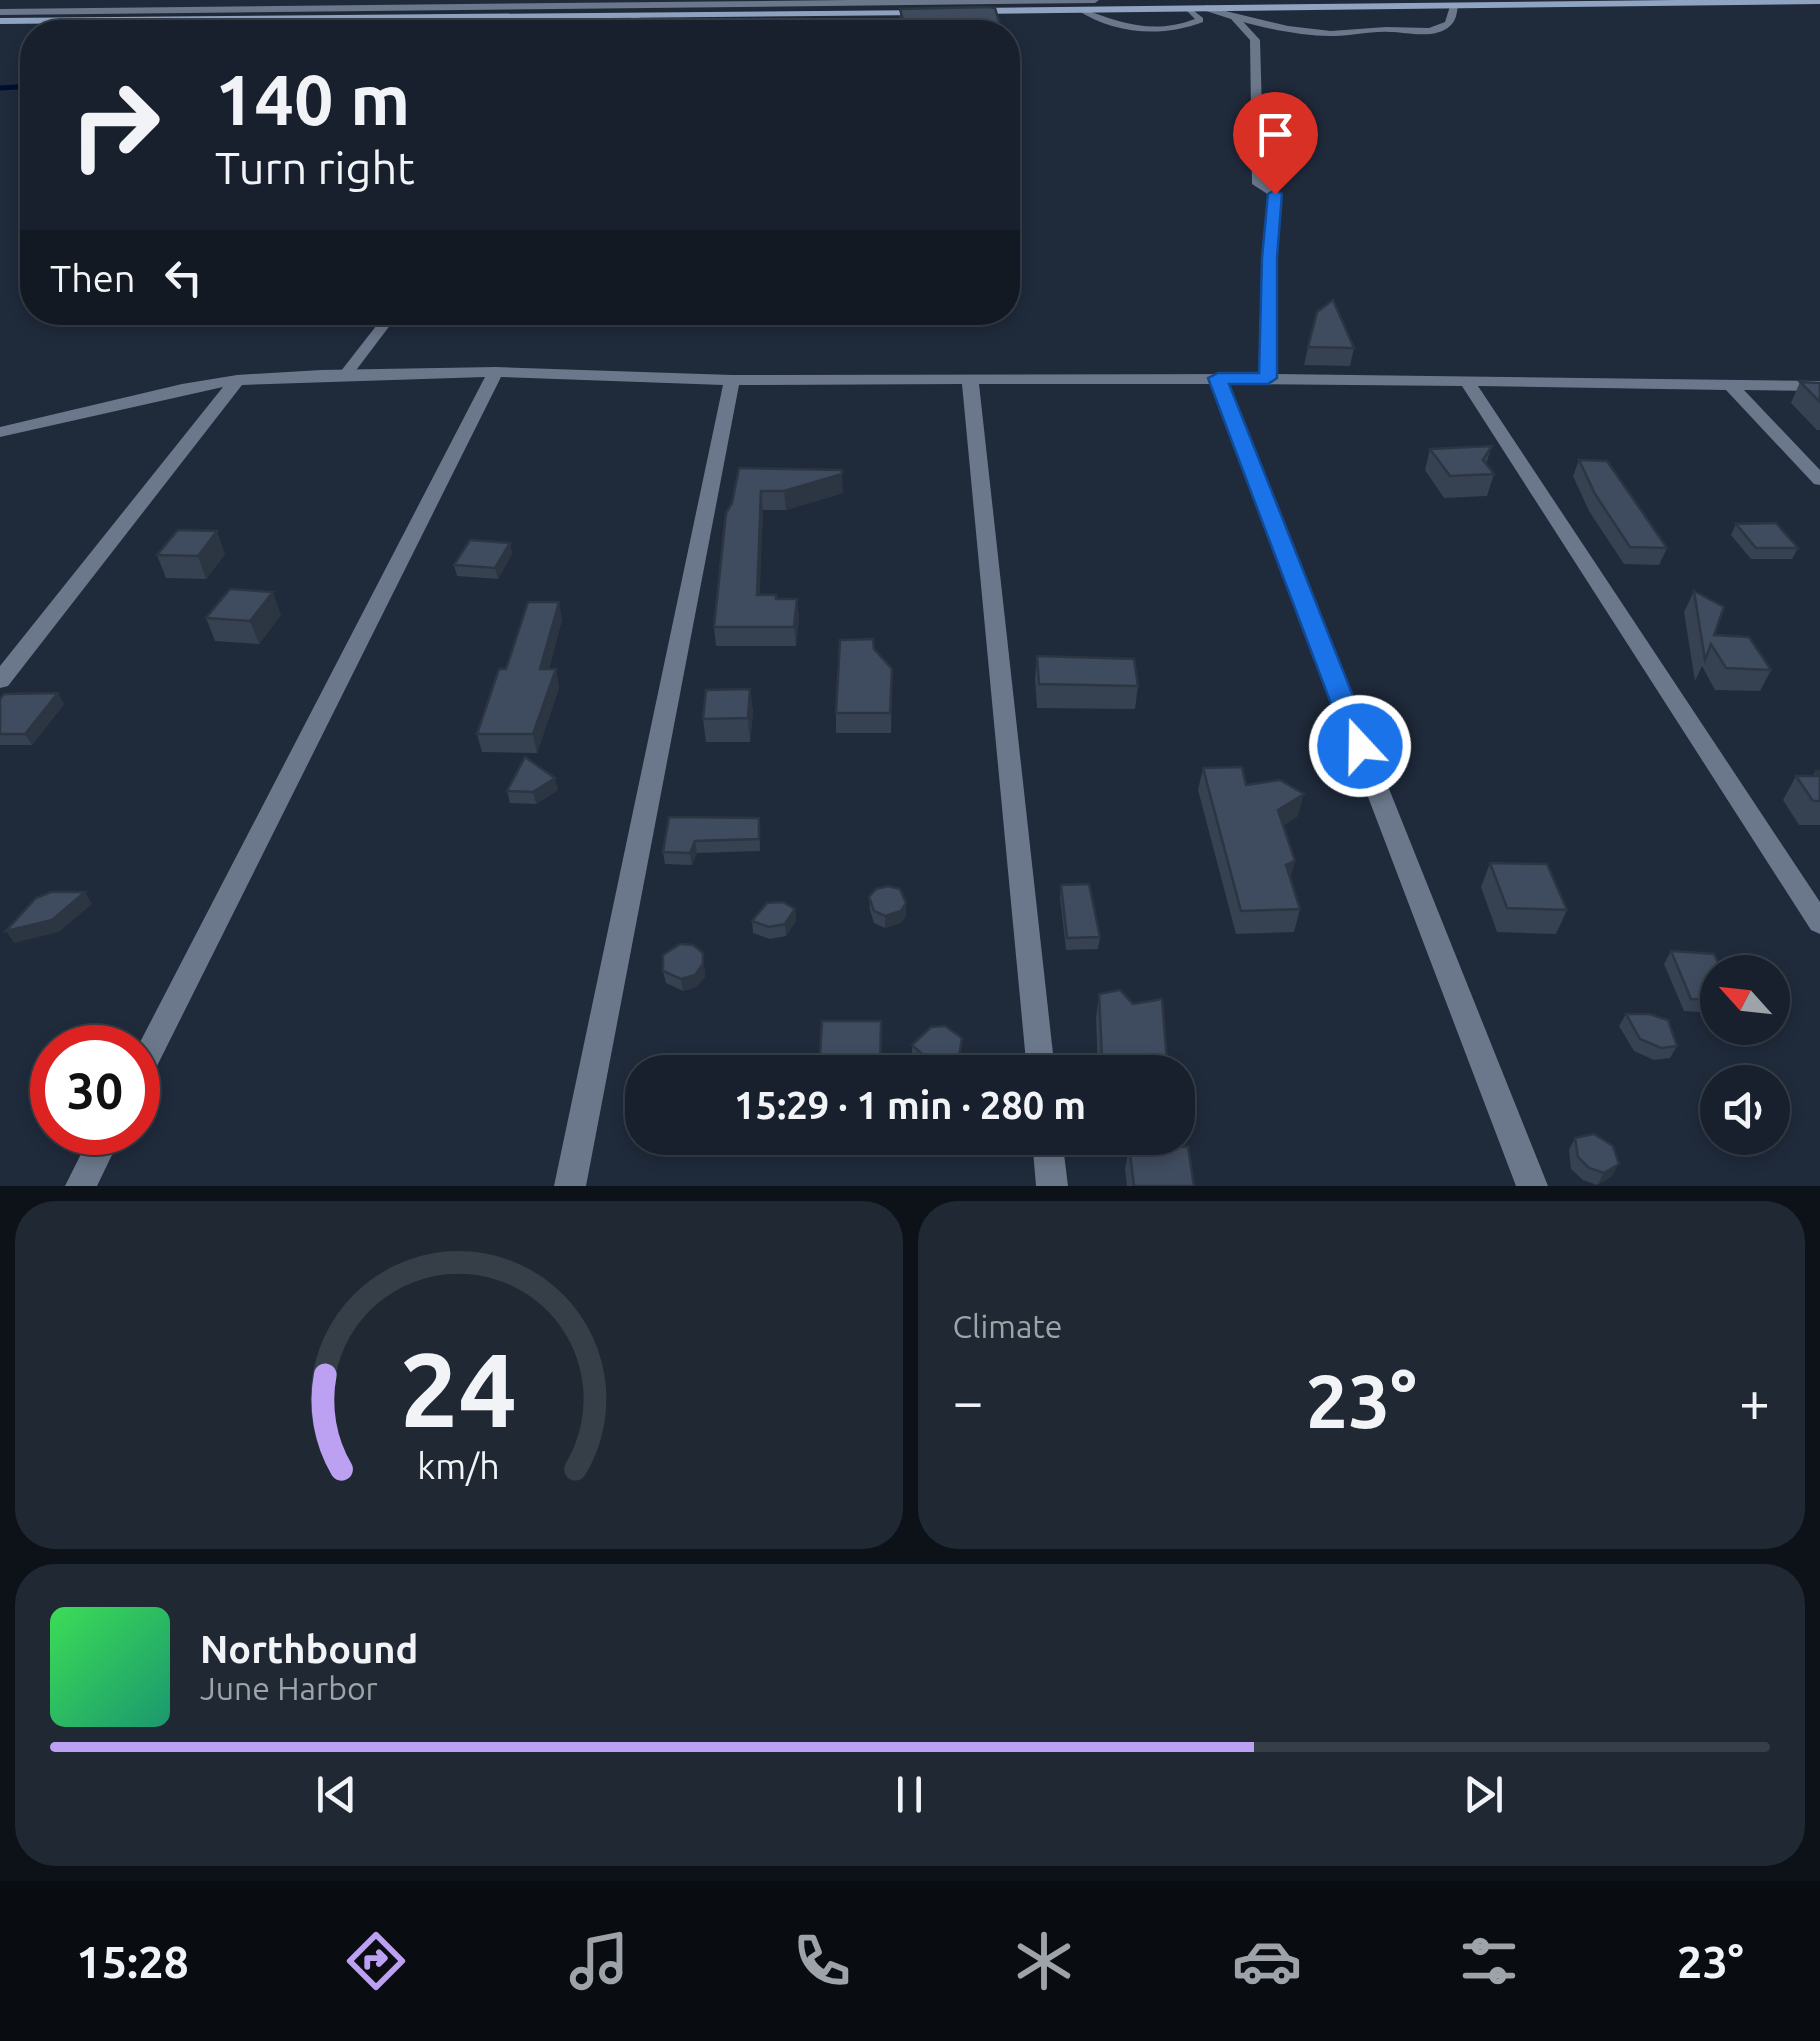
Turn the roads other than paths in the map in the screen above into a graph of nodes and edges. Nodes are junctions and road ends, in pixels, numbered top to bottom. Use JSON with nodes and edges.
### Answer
{"nodes":[{"id":1,"x":112,"y":0,"type":"edge"},
{"id":2,"x":1095,"y":0,"type":"edge"},
{"id":3,"x":1745,"y":1,"type":"edge"},
{"id":4,"x":1820,"y":1,"type":"edge"},
{"id":5,"x":658,"y":2,"type":"edge"},
{"id":6,"x":1077,"y":3,"type":"edge"},
{"id":7,"x":1454,"y":5,"type":"junction"},
{"id":8,"x":462,"y":6,"type":"junction"},
{"id":9,"x":1188,"y":8,"type":"junction"},
{"id":10,"x":1206,"y":8,"type":"junction"},
{"id":11,"x":0,"y":12,"type":"edge"},
{"id":12,"x":91,"y":12,"type":"junction"},
{"id":13,"x":636,"y":17,"type":"junction"},
{"id":14,"x":448,"y":18,"type":"junction"},
{"id":15,"x":149,"y":20,"type":"edge"},
{"id":16,"x":633,"y":20,"type":"edge"},
{"id":17,"x":384,"y":325,"type":"edge"},
{"id":18,"x":496,"y":372,"type":"junction"},
{"id":19,"x":346,"y":374,"type":"junction"},
{"id":20,"x":1218,"y":378,"type":"junction"},
{"id":21,"x":1268,"y":378,"type":"junction"},
{"id":22,"x":237,"y":380,"type":"junction"},
{"id":23,"x":732,"y":380,"type":"junction"},
{"id":24,"x":970,"y":380,"type":"junction"},
{"id":25,"x":1467,"y":382,"type":"junction"},
{"id":26,"x":1732,"y":386,"type":"junction"},
{"id":27,"x":1820,"y":386,"type":"edge"},
{"id":28,"x":0,"y":432,"type":"edge"},
{"id":29,"x":1820,"y":480,"type":"edge"},
{"id":30,"x":0,"y":680,"type":"edge"},
{"id":31,"x":1820,"y":922,"type":"edge"},
{"id":32,"x":160,"y":1032,"type":"edge"},
{"id":33,"x":1038,"y":1055,"type":"edge"},
{"id":34,"x":96,"y":1155,"type":"edge"},
{"id":35,"x":1049,"y":1155,"type":"edge"},
{"id":36,"x":81,"y":1186,"type":"edge"},
{"id":37,"x":570,"y":1186,"type":"edge"},
{"id":38,"x":1052,"y":1186,"type":"edge"},
{"id":39,"x":1532,"y":1186,"type":"edge"}],
"edges":[{"from":1,"to":12,"type":"street"},
{"from":2,"to":6,"type":"street"},
{"from":3,"to":4,"type":"main road"},
{"from":3,"to":7,"type":"main road"},
{"from":5,"to":6,"type":"street"},
{"from":5,"to":8,"type":"street"},
{"from":6,"to":9,"type":"main road"},
{"from":6,"to":9,"type":"lane"},
{"from":6,"to":13,"type":"main road"},
{"from":7,"to":10,"type":"main road"},
{"from":7,"to":10,"type":"lane"},
{"from":8,"to":12,"type":"street"},
{"from":8,"to":14,"type":"street"},
{"from":9,"to":10,"type":"main road"},
{"from":10,"to":21,"type":"street"},
{"from":11,"to":12,"type":"street"},
{"from":13,"to":14,"type":"main road"},
{"from":13,"to":16,"type":"lane"},
{"from":14,"to":15,"type":"main road"},
{"from":17,"to":19,"type":"lane"},
{"from":18,"to":19,"type":"street"},
{"from":18,"to":23,"type":"street"},
{"from":18,"to":32,"type":"street"},
{"from":19,"to":22,"type":"street"},
{"from":20,"to":21,"type":"street"},
{"from":20,"to":24,"type":"street"},
{"from":20,"to":39,"type":"street"},
{"from":21,"to":25,"type":"street"},
{"from":22,"to":28,"type":"street"},
{"from":22,"to":30,"type":"street"},
{"from":23,"to":24,"type":"street"},
{"from":23,"to":37,"type":"street"},
{"from":24,"to":33,"type":"street"},
{"from":25,"to":26,"type":"street"},
{"from":25,"to":31,"type":"street"},
{"from":26,"to":27,"type":"street"},
{"from":26,"to":29,"type":"street"},
{"from":34,"to":36,"type":"street"},
{"from":35,"to":38,"type":"street"}]}
